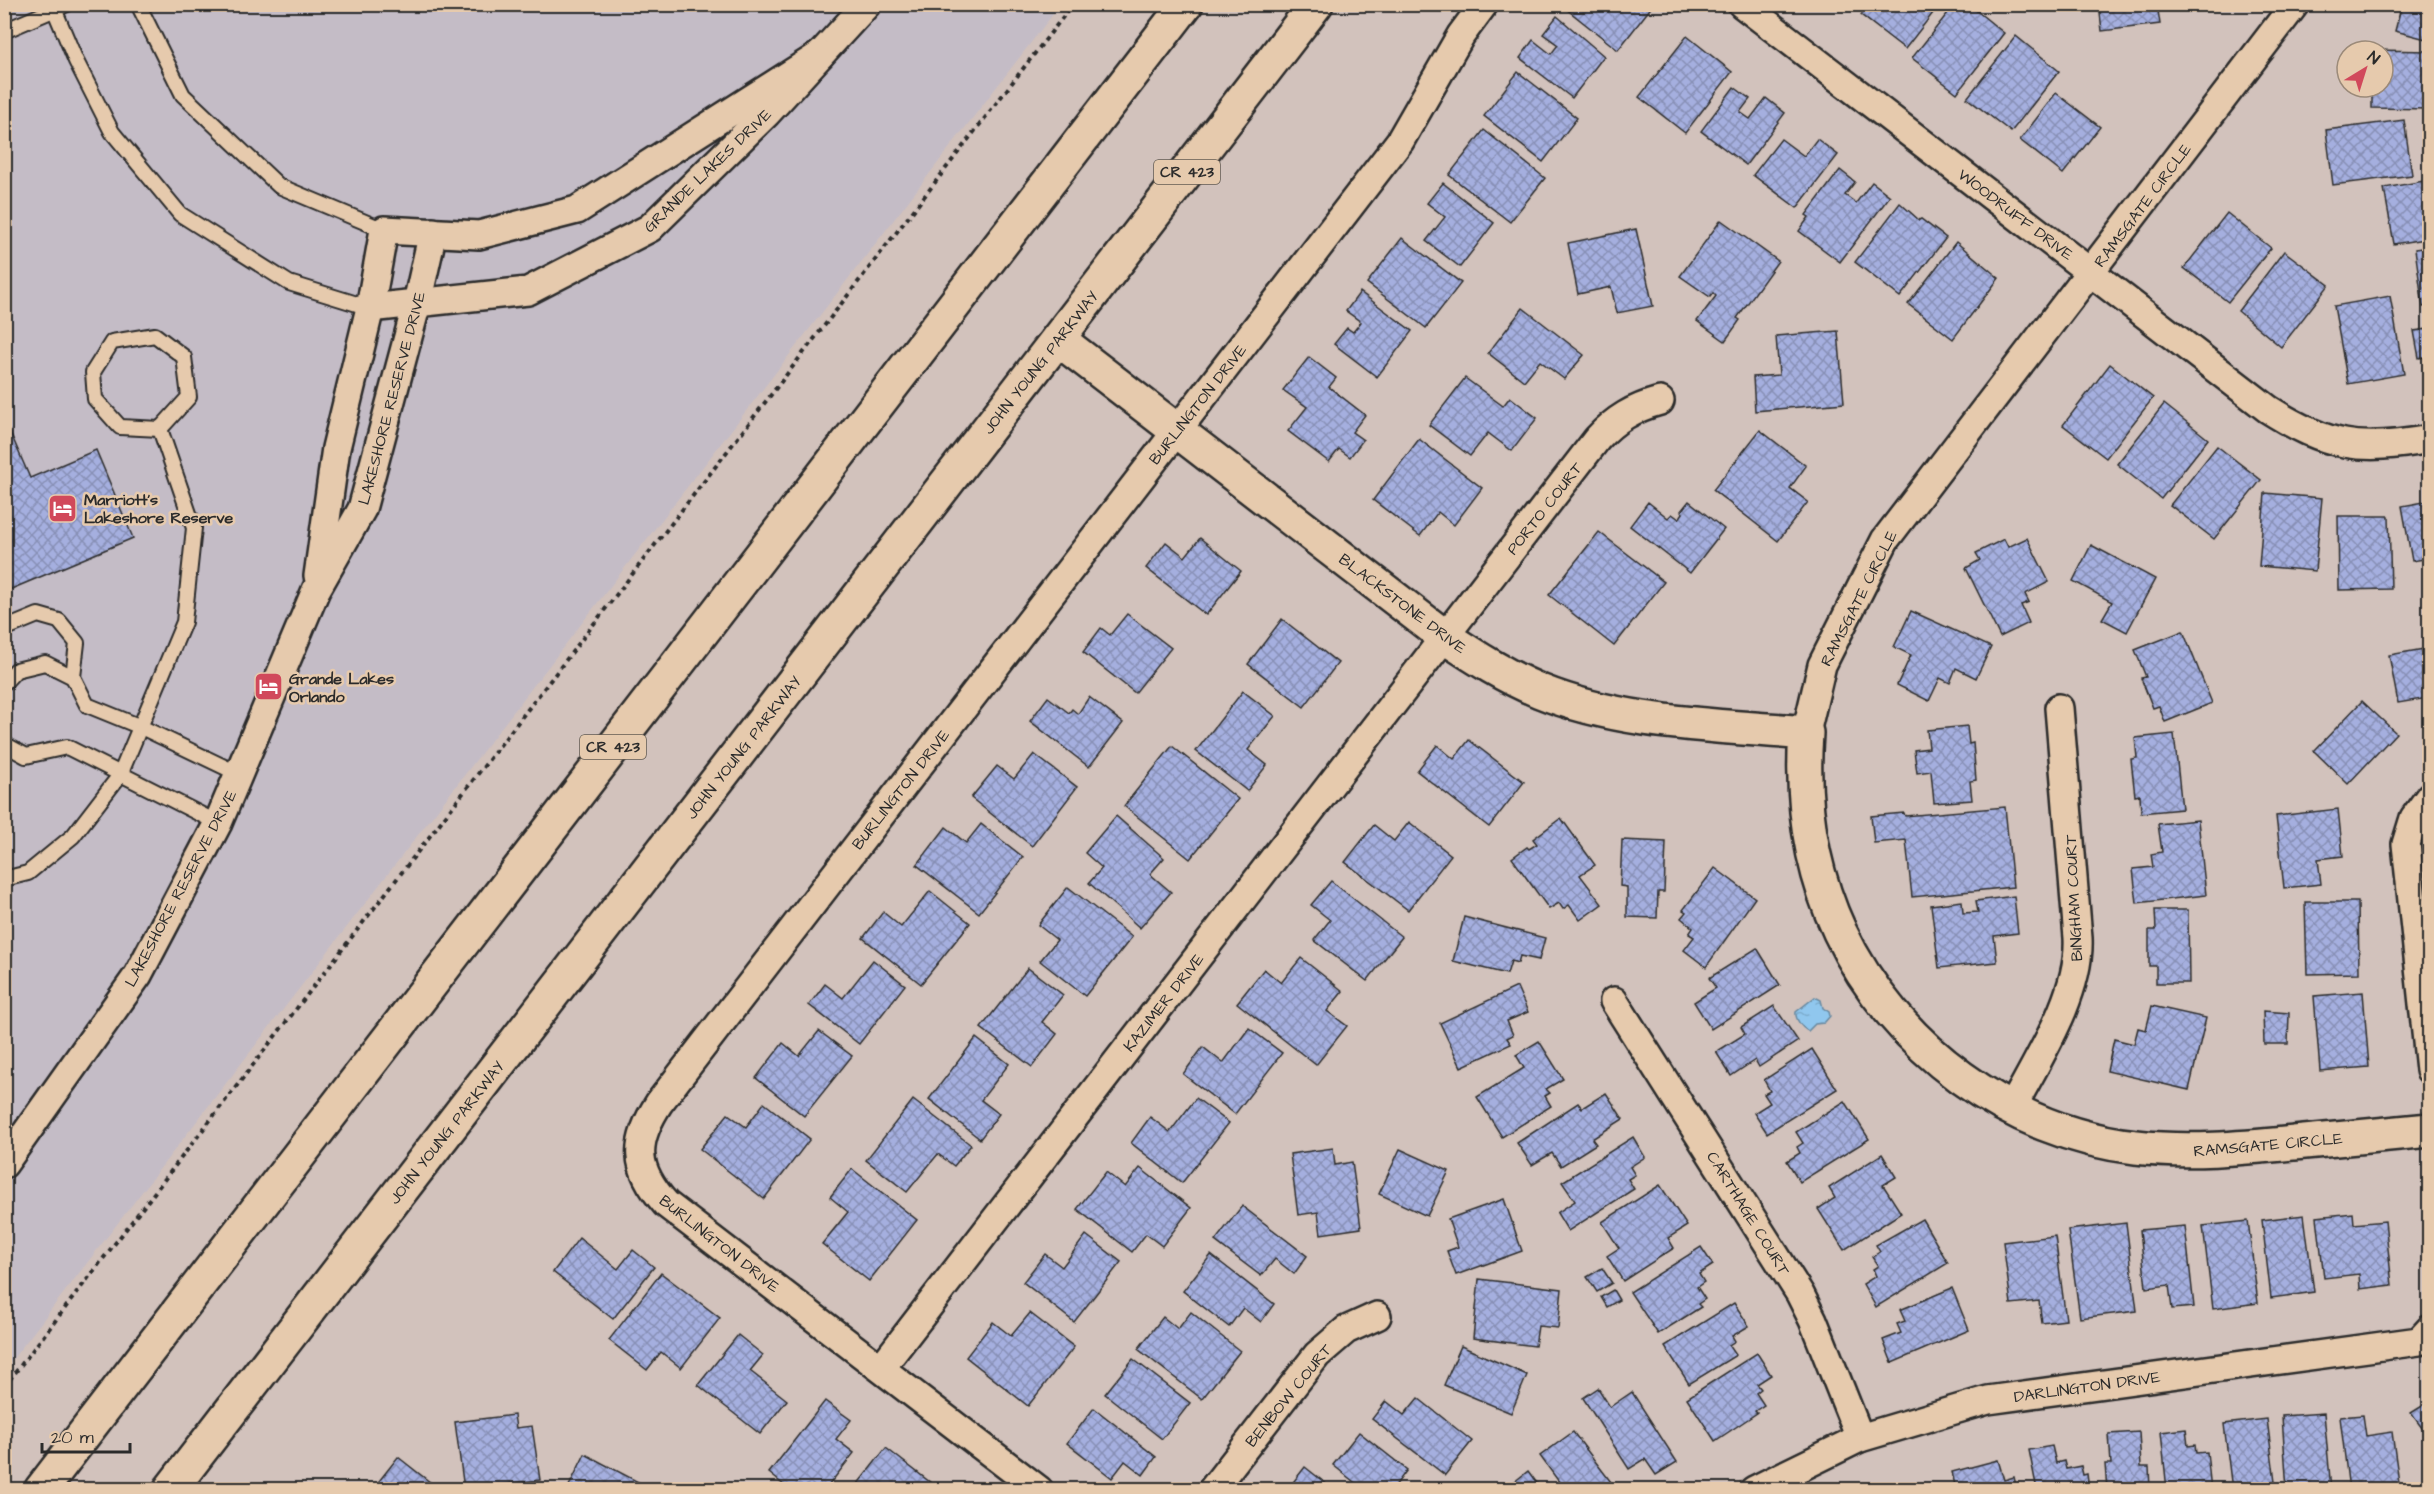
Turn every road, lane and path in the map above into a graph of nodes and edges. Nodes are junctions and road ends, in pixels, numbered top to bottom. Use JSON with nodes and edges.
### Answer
{"nodes":[{"id":1,"x":138,"y":4,"type":"edge"},
{"id":2,"x":867,"y":4,"type":"edge"},
{"id":3,"x":1073,"y":4,"type":"edge"},
{"id":4,"x":1186,"y":4,"type":"edge"},
{"id":5,"x":1316,"y":4,"type":"edge"},
{"id":6,"x":1484,"y":4,"type":"edge"},
{"id":7,"x":1742,"y":4,"type":"edge"},
{"id":8,"x":2295,"y":4,"type":"edge"},
{"id":9,"x":58,"y":7,"type":"edge"},
{"id":10,"x":4,"y":31,"type":"edge"},
{"id":11,"x":820,"y":56,"type":"junction"},
{"id":12,"x":384,"y":230,"type":"junction"},
{"id":13,"x":433,"y":232,"type":"junction"},
{"id":14,"x":2090,"y":272,"type":"junction"},
{"id":15,"x":417,"y":303,"type":"junction"},
{"id":16,"x":370,"y":308,"type":"junction"},
{"id":17,"x":1058,"y":339,"type":"junction"},
{"id":18,"x":1660,"y":401,"type":"dead end"},
{"id":19,"x":160,"y":429,"type":"junction"},
{"id":20,"x":1177,"y":430,"type":"junction"},
{"id":21,"x":2430,"y":439,"type":"edge"},
{"id":22,"x":316,"y":590,"type":"junction"},
{"id":23,"x":4,"y":629,"type":"edge"},
{"id":24,"x":1445,"y":636,"type":"junction"},
{"id":25,"x":73,"y":677,"type":"junction"},
{"id":26,"x":4,"y":683,"type":"edge"},
{"id":27,"x":2059,"y":708,"type":"dead end"},
{"id":28,"x":141,"y":727,"type":"junction"},
{"id":29,"x":1806,"y":733,"type":"junction"},
{"id":30,"x":4,"y":744,"type":"edge"},
{"id":31,"x":238,"y":774,"type":"junction"},
{"id":32,"x":120,"y":775,"type":"junction"},
{"id":33,"x":2430,"y":796,"type":"edge"},
{"id":34,"x":218,"y":823,"type":"junction"},
{"id":35,"x":4,"y":879,"type":"edge"},
{"id":36,"x":1614,"y":1001,"type":"dead end"},
{"id":37,"x":2430,"y":1070,"type":"edge"},
{"id":38,"x":2011,"y":1110,"type":"junction"},
{"id":39,"x":2430,"y":1130,"type":"edge"},
{"id":40,"x":4,"y":1164,"type":"edge"},
{"id":41,"x":1377,"y":1316,"type":"dead end"},
{"id":42,"x":2430,"y":1329,"type":"edge"},
{"id":43,"x":881,"y":1368,"type":"junction"},
{"id":44,"x":4,"y":1388,"type":"edge"},
{"id":45,"x":1860,"y":1438,"type":"junction"},
{"id":46,"x":41,"y":1490,"type":"edge"},
{"id":47,"x":170,"y":1490,"type":"edge"},
{"id":48,"x":1038,"y":1490,"type":"edge"},
{"id":49,"x":1212,"y":1490,"type":"edge"},
{"id":50,"x":1754,"y":1490,"type":"edge"}],
"edges":[{"from":1,"to":12,"type":"lane"},
{"from":2,"to":11,"type":"street","name":"GRANDE LAKES DRIVE"},
{"from":3,"to":44,"type":"path"},
{"from":4,"to":46,"type":"main road","number":"CR 423"},
{"from":5,"to":17,"type":"main road","name":"JOHN YOUNG PARKWAY","number":"CR 423"},
{"from":6,"to":20,"type":"street","name":"BURLINGTON DRIVE"},
{"from":7,"to":14,"type":"street","name":"WOODRUFF DRIVE"},
{"from":8,"to":14,"type":"street","name":"RAMSGATE CIRCLE"},
{"from":9,"to":10,"type":"lane"},
{"from":9,"to":16,"type":"lane"},
{"from":11,"to":13,"type":"street","name":"GRANDE LAKES DRIVE"},
{"from":11,"to":15,"type":"street","name":"GRANDE LAKES DRIVE"},
{"from":12,"to":13,"type":"street","name":"GRANDE LAKES DRIVE"},
{"from":12,"to":16,"type":"street","name":"LAKESHORE RESERVE DRIVE"},
{"from":13,"to":15,"type":"street","name":"LAKESHORE RESERVE DRIVE"},
{"from":14,"to":21,"type":"street","name":"WOODRUFF DRIVE"},
{"from":14,"to":29,"type":"street","name":"RAMSGATE CIRCLE"},
{"from":15,"to":16,"type":"street","name":"GRANDE LAKES DRIVE"},
{"from":15,"to":22,"type":"street","name":"LAKESHORE RESERVE DRIVE"},
{"from":16,"to":22,"type":"street","name":"LAKESHORE RESERVE DRIVE"},
{"from":17,"to":20,"type":"main road","name":"BLACKSTONE DRIVE"},
{"from":17,"to":47,"type":"main road","name":"JOHN YOUNG PARKWAY","number":"CR 423"},
{"from":18,"to":24,"type":"street","name":"PORTO COURT"},
{"from":19,"to":19,"type":"lane"},
{"from":19,"to":28,"type":"lane"},
{"from":20,"to":24,"type":"main road","name":"BLACKSTONE DRIVE"},
{"from":20,"to":43,"type":"street","name":"BURLINGTON DRIVE"},
{"from":22,"to":31,"type":"street","name":"LAKESHORE RESERVE DRIVE"},
{"from":23,"to":25,"type":"lane"},
{"from":24,"to":29,"type":"main road","name":"BLACKSTONE DRIVE"},
{"from":24,"to":43,"type":"street","name":"KAZIMER DRIVE"},
{"from":25,"to":26,"type":"lane"},
{"from":25,"to":28,"type":"lane"},
{"from":27,"to":38,"type":"street","name":"BINGHAM COURT"},
{"from":28,"to":31,"type":"lane"},
{"from":28,"to":32,"type":"lane"},
{"from":29,"to":38,"type":"main road","name":"RAMSGATE CIRCLE"},
{"from":30,"to":32,"type":"lane"},
{"from":31,"to":34,"type":"street","name":"LAKESHORE RESERVE DRIVE"},
{"from":32,"to":34,"type":"lane"},
{"from":32,"to":35,"type":"lane"},
{"from":33,"to":37,"type":"street"},
{"from":34,"to":40,"type":"street","name":"LAKESHORE RESERVE DRIVE"},
{"from":36,"to":45,"type":"street","name":"CARTHAGE COURT"},
{"from":38,"to":39,"type":"main road","name":"RAMSGATE CIRCLE"},
{"from":41,"to":49,"type":"street","name":"BENBOW COURT"},
{"from":42,"to":45,"type":"street","name":"DARLINGTON DRIVE"},
{"from":43,"to":48,"type":"street","name":"BURLINGTON DRIVE"},
{"from":45,"to":50,"type":"street","name":"DARLINGTON DRIVE"}]}
